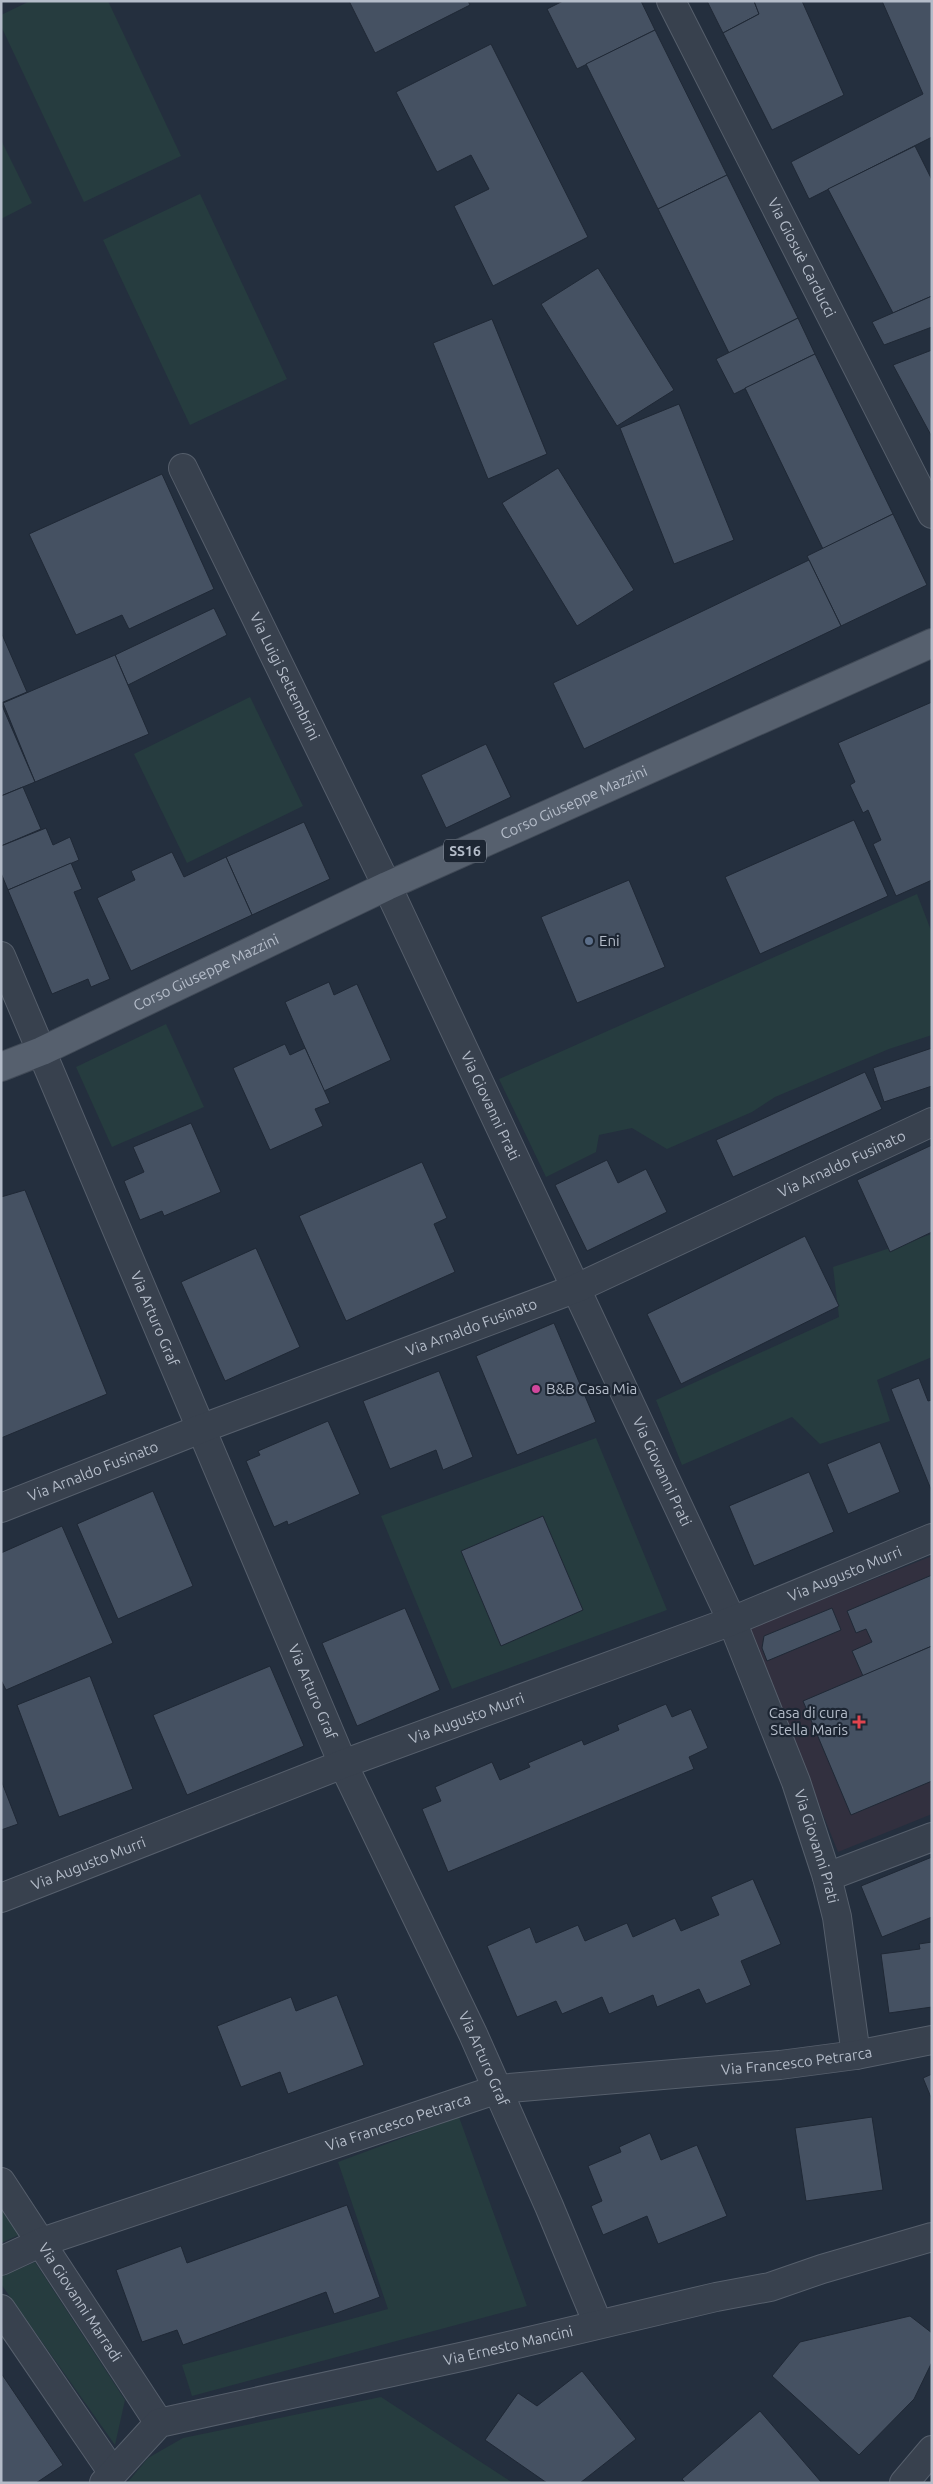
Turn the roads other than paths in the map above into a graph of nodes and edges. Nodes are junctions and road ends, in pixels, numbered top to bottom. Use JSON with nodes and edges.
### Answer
{"nodes":[{"id":1,"x":670,"y":1,"type":"edge"},
{"id":2,"x":182,"y":468,"type":"dead end"},
{"id":3,"x":932,"y":514,"type":"edge"},
{"id":4,"x":932,"y":644,"type":"edge"},
{"id":5,"x":387,"y":886,"type":"junction"},
{"id":6,"x":1,"y":956,"type":"edge"},
{"id":7,"x":42,"y":1051,"type":"junction"},
{"id":8,"x":1,"y":1067,"type":"edge"},
{"id":9,"x":932,"y":1122,"type":"edge"},
{"id":10,"x":577,"y":1288,"type":"junction"},
{"id":11,"x":203,"y":1428,"type":"junction"},
{"id":12,"x":1,"y":1508,"type":"edge"},
{"id":13,"x":932,"y":1538,"type":"edge"},
{"id":14,"x":732,"y":1621,"type":"junction"},
{"id":15,"x":343,"y":1764,"type":"junction"},
{"id":16,"x":932,"y":1837,"type":"edge"},
{"id":17,"x":827,"y":1877,"type":"junction"},
{"id":18,"x":1,"y":1898,"type":"edge"},
{"id":19,"x":932,"y":2040,"type":"edge"},
{"id":20,"x":856,"y":2055,"type":"junction"},
{"id":21,"x":498,"y":2089,"type":"junction"},
{"id":22,"x":1,"y":2182,"type":"edge"},
{"id":23,"x":932,"y":2237,"type":"edge"},
{"id":24,"x":42,"y":2242,"type":"junction"},
{"id":25,"x":1,"y":2261,"type":"edge"},
{"id":26,"x":1,"y":2309,"type":"edge"},
{"id":27,"x":598,"y":2324,"type":"junction"},
{"id":28,"x":160,"y":2423,"type":"junction"},
{"id":29,"x":932,"y":2450,"type":"edge"},
{"id":30,"x":109,"y":2478,"type":"edge"},
{"id":31,"x":904,"y":2483,"type":"edge"}],
"edges":[{"from":1,"to":3,"type":"street","name":"Via Giosuè Carducci"},
{"from":2,"to":5,"type":"street","name":"Via Luigi Settembrini"},
{"from":4,"to":5,"type":"main road","name":"Corso Giuseppe Mazzini","number":"SS16"},
{"from":5,"to":7,"type":"main road","name":"Corso Giuseppe Mazzini","number":"SS16"},
{"from":5,"to":10,"type":"street","name":"Via Giovanni Prati"},
{"from":6,"to":7,"type":"street","name":"Via Arturo Graf"},
{"from":7,"to":8,"type":"main road","name":"Corso Giuseppe Mazzini","number":"SS16"},
{"from":7,"to":11,"type":"street","name":"Via Arturo Graf"},
{"from":9,"to":10,"type":"street","name":"Via Arnaldo Fusinato"},
{"from":10,"to":11,"type":"street","name":"Via Arnaldo Fusinato"},
{"from":10,"to":14,"type":"street","name":"Via Giovanni Prati"},
{"from":11,"to":12,"type":"street","name":"Via Arnaldo Fusinato"},
{"from":11,"to":15,"type":"street","name":"Via Arturo Graf"},
{"from":13,"to":14,"type":"street","name":"Via Augusto Murri"},
{"from":14,"to":15,"type":"street","name":"Via Augusto Murri"},
{"from":14,"to":17,"type":"street","name":"Via Giovanni Prati"},
{"from":15,"to":18,"type":"street","name":"Via Augusto Murri"},
{"from":15,"to":21,"type":"street","name":"Via Arturo Graf"},
{"from":16,"to":17,"type":"street"},
{"from":17,"to":20,"type":"street","name":"Via Giovanni Prati"},
{"from":19,"to":20,"type":"street","name":"Via Francesco Petrarca"},
{"from":20,"to":21,"type":"street","name":"Via Francesco Petrarca"},
{"from":21,"to":24,"type":"street","name":"Via Francesco Petrarca"},
{"from":21,"to":27,"type":"street","name":"Via Arturo Graf"},
{"from":22,"to":24,"type":"street","name":"Via Giovanni Marradi"},
{"from":23,"to":27,"type":"street","name":"Via Ernesto Mancini"},
{"from":24,"to":25,"type":"street","name":"Via Francesco Petrarca"},
{"from":24,"to":28,"type":"street","name":"Via Giovanni Marradi"},
{"from":26,"to":30,"type":"street"},
{"from":27,"to":28,"type":"street","name":"Via Ernesto Mancini"},
{"from":28,"to":30,"type":"street"},
{"from":29,"to":31,"type":"street"}]}
